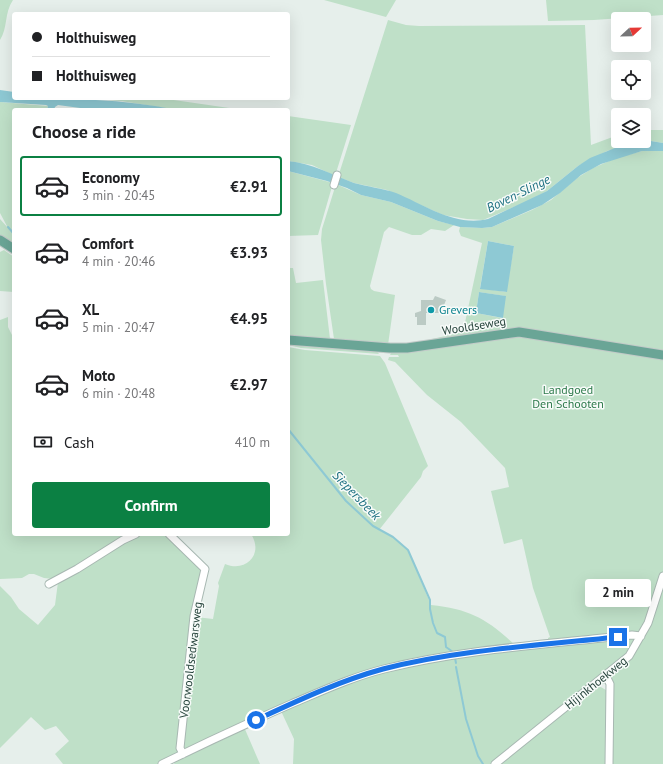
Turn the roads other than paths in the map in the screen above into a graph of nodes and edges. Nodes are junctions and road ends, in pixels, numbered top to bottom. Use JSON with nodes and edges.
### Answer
{"nodes":[{"id":1,"x":337,"y":175,"type":"dead end"},
{"id":2,"x":334,"y":185,"type":"dead end"},
{"id":3,"x":0,"y":240,"type":"edge"},
{"id":4,"x":12,"y":248,"type":"edge"},
{"id":5,"x":290,"y":340,"type":"edge"},
{"id":6,"x":663,"y":354,"type":"edge"},
{"id":7,"x":132,"y":536,"type":"edge"},
{"id":8,"x":172,"y":536,"type":"edge"},
{"id":9,"x":663,"y":576,"type":"edge"},
{"id":10,"x":49,"y":584,"type":"dead end"},
{"id":11,"x":641,"y":636,"type":"junction"},
{"id":12,"x":606,"y":676,"type":"junction"},
{"id":13,"x":183,"y":754,"type":"junction"},
{"id":14,"x":162,"y":764,"type":"edge"},
{"id":15,"x":495,"y":764,"type":"edge"},
{"id":16,"x":609,"y":764,"type":"edge"}],
"edges":[{"from":1,"to":2,"type":"street"},
{"from":3,"to":4,"type":"main road"},
{"from":5,"to":6,"type":"main road","name":"Wooldseweg"},
{"from":7,"to":10,"type":"street"},
{"from":8,"to":13,"type":"street","name":"Voorwooldsedwarsweg"},
{"from":9,"to":11,"type":"street","name":"Hijinkhoekweg"},
{"from":11,"to":12,"type":"street","name":"Hijinkhoekweg"},
{"from":11,"to":13,"type":"street"},
{"from":12,"to":15,"type":"street","name":"Hijinkhoekweg"},
{"from":12,"to":16,"type":"street"},
{"from":13,"to":14,"type":"street"}]}
